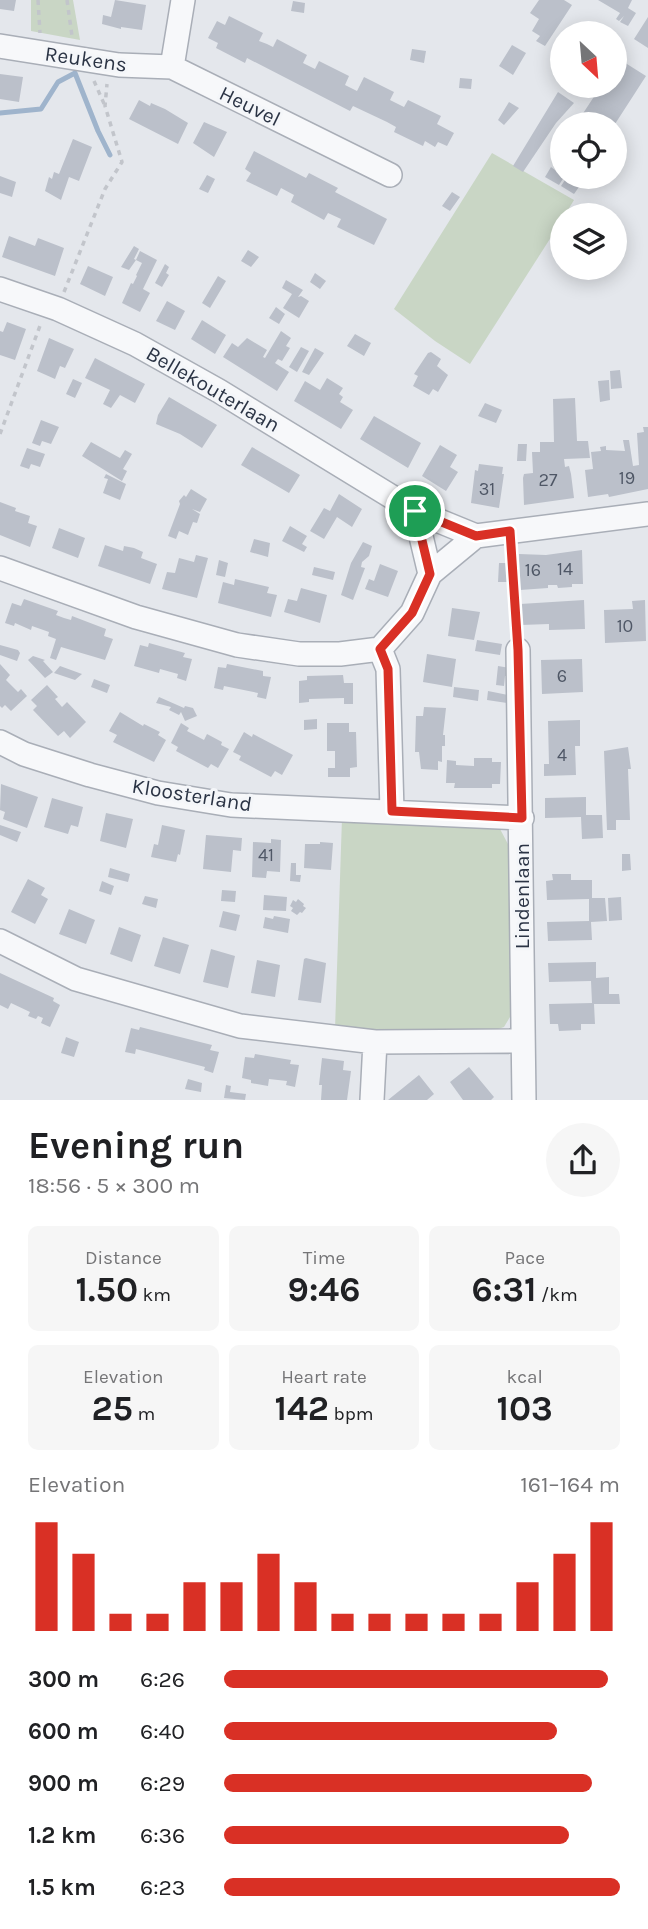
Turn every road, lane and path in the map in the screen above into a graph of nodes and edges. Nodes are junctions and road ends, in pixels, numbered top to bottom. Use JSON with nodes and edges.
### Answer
{"nodes":[{"id":1,"x":38,"y":0,"type":"edge"},
{"id":2,"x":183,"y":0,"type":"edge"},
{"id":3,"x":0,"y":46,"type":"edge"},
{"id":4,"x":42,"y":52,"type":"junction"},
{"id":5,"x":118,"y":65,"type":"junction"},
{"id":6,"x":172,"y":67,"type":"junction"},
{"id":7,"x":390,"y":175,"type":"dead end"},
{"id":8,"x":0,"y":289,"type":"edge"},
{"id":9,"x":53,"y":307,"type":"junction"},
{"id":10,"x":0,"y":434,"type":"edge"},
{"id":11,"x":415,"y":511,"type":"junction"},
{"id":12,"x":648,"y":514,"type":"edge"},
{"id":13,"x":510,"y":531,"type":"junction"},
{"id":14,"x":476,"y":536,"type":"junction"},
{"id":15,"x":0,"y":568,"type":"edge"},
{"id":16,"x":430,"y":574,"type":"junction"},
{"id":17,"x":380,"y":649,"type":"junction"},
{"id":18,"x":518,"y":650,"type":"joint"},
{"id":19,"x":0,"y":742,"type":"edge"},
{"id":20,"x":392,"y":811,"type":"junction"},
{"id":21,"x":522,"y":818,"type":"junction"},
{"id":22,"x":0,"y":941,"type":"edge"},
{"id":23,"x":523,"y":1041,"type":"junction"},
{"id":24,"x":375,"y":1042,"type":"junction"},
{"id":25,"x":372,"y":1100,"type":"edge"},
{"id":26,"x":524,"y":1100,"type":"edge"}],
"edges":[{"from":1,"to":4,"type":"path"},
{"from":2,"to":6,"type":"street"},
{"from":3,"to":4,"type":"street","name":"Reukens"},
{"from":4,"to":5,"type":"street","name":"Reukens"},
{"from":5,"to":6,"type":"street","name":"Reukens"},
{"from":5,"to":9,"type":"path"},
{"from":6,"to":7,"type":"street","name":"Heuvel"},
{"from":8,"to":9,"type":"street","name":"Bellekouterlaan"},
{"from":9,"to":10,"type":"path"},
{"from":9,"to":11,"type":"street","name":"Bellekouterlaan"},
{"from":11,"to":14,"type":"street","name":"Bellekouterlaan"},
{"from":11,"to":16,"type":"street"},
{"from":12,"to":13,"type":"street"},
{"from":13,"to":14,"type":"street"},
{"from":13,"to":18,"type":"path"},
{"from":14,"to":16,"type":"street"},
{"from":15,"to":17,"type":"street"},
{"from":16,"to":17,"type":"street"},
{"from":17,"to":20,"type":"street"},
{"from":18,"to":21,"type":"street","name":"Lindenlaan"},
{"from":19,"to":20,"type":"street","name":"Kloosterland"},
{"from":20,"to":21,"type":"street","name":"Kloosterland"},
{"from":21,"to":23,"type":"street","name":"Lindenlaan"},
{"from":22,"to":24,"type":"street"},
{"from":23,"to":24,"type":"street"},
{"from":23,"to":26,"type":"street","name":"Lindenlaan"},
{"from":24,"to":25,"type":"street"}]}
